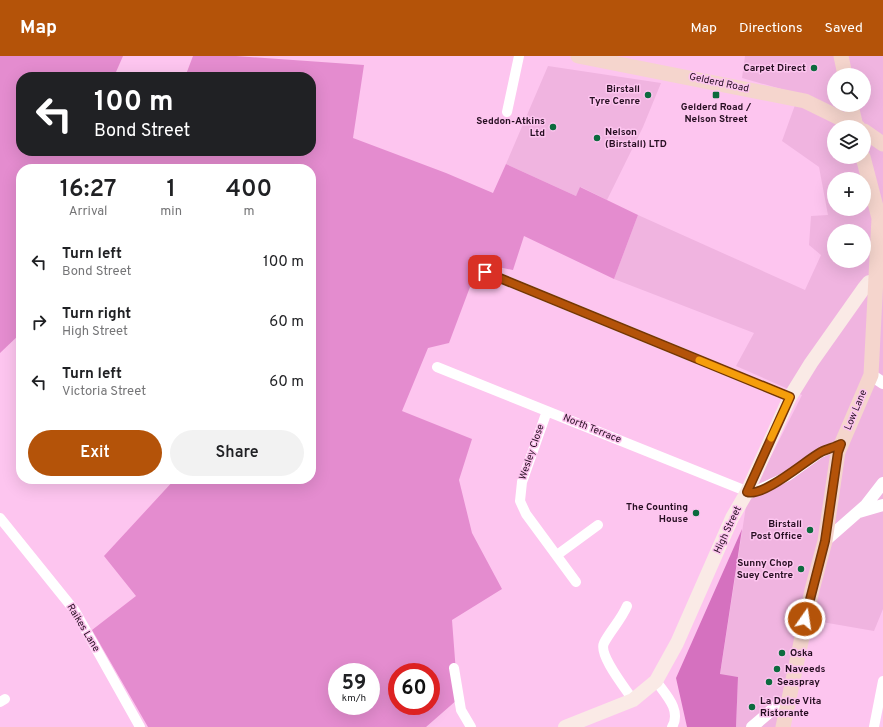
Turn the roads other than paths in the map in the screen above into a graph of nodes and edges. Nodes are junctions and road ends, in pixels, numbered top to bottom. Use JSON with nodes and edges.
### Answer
{"nodes":[{"id":1,"x":519,"y":56,"type":"edge"},
{"id":2,"x":578,"y":56,"type":"edge"},
{"id":3,"x":841,"y":56,"type":"edge"},
{"id":4,"x":844,"y":68,"type":"edge"},
{"id":5,"x":507,"y":112,"type":"dead end"},
{"id":6,"x":843,"y":120,"type":"edge"},
{"id":7,"x":871,"y":136,"type":"edge"},
{"id":8,"x":883,"y":144,"type":"edge"},
{"id":9,"x":865,"y":164,"type":"edge"},
{"id":10,"x":485,"y":272,"type":"dead end"},
{"id":11,"x":876,"y":282,"type":"junction"},
{"id":12,"x":437,"y":367,"type":"dead end"},
{"id":13,"x":877,"y":379,"type":"edge"},
{"id":14,"x":790,"y":397,"type":"junction"},
{"id":15,"x":547,"y":410,"type":"junction"},
{"id":16,"x":841,"y":444,"type":"junction"},
{"id":17,"x":883,"y":483,"type":"edge"},
{"id":18,"x":747,"y":492,"type":"junction"},
{"id":19,"x":883,"y":505,"type":"edge"},
{"id":20,"x":858,"y":512,"type":"junction"},
{"id":21,"x":0,"y":518,"type":"edge"},
{"id":22,"x":598,"y":525,"type":"dead end"},
{"id":23,"x":825,"y":541,"type":"junction"},
{"id":24,"x":557,"y":555,"type":"junction"},
{"id":25,"x":576,"y":582,"type":"dead end"},
{"id":26,"x":627,"y":606,"type":"dead end"},
{"id":27,"x":454,"y":668,"type":"dead end"},
{"id":28,"x":656,"y":681,"type":"junction"},
{"id":29,"x":883,"y":681,"type":"edge"},
{"id":30,"x":633,"y":700,"type":"junction"},
{"id":31,"x":786,"y":704,"type":"junction"},
{"id":32,"x":140,"y":727,"type":"edge"},
{"id":33,"x":471,"y":727,"type":"edge"},
{"id":34,"x":565,"y":727,"type":"edge"},
{"id":35,"x":672,"y":727,"type":"edge"},
{"id":36,"x":752,"y":727,"type":"edge"},
{"id":37,"x":782,"y":727,"type":"edge"},
{"id":38,"x":874,"y":727,"type":"edge"}],
"edges":[{"from":1,"to":5,"type":"street"},
{"from":2,"to":6,"type":"main road","name":"Gelderd Road"},
{"from":3,"to":4,"type":"main road"},
{"from":7,"to":8,"type":"main road","name":"Gelderd Road"},
{"from":9,"to":11,"type":"main road"},
{"from":10,"to":14,"type":"street"},
{"from":11,"to":13,"type":"main road"},
{"from":11,"to":14,"type":"main road","name":"High Street"},
{"from":12,"to":15,"type":"street","name":"North Terrace"},
{"from":13,"to":16,"type":"main road","name":"Low Lane"},
{"from":14,"to":18,"type":"main road","name":"High Street"},
{"from":15,"to":18,"type":"street","name":"North Terrace"},
{"from":15,"to":24,"type":"street","name":"Wesley Close"},
{"from":16,"to":18,"type":"street"},
{"from":16,"to":23,"type":"main road","name":"Low Lane"},
{"from":17,"to":20,"type":"street"},
{"from":18,"to":28,"type":"main road","name":"High Street"},
{"from":19,"to":20,"type":"street"},
{"from":20,"to":23,"type":"street"},
{"from":21,"to":32,"type":"street","name":"Raikes Lane"},
{"from":22,"to":24,"type":"street"},
{"from":23,"to":31,"type":"main road","name":"Low Lane"},
{"from":24,"to":25,"type":"street","name":"Wesley Close"},
{"from":26,"to":30,"type":"street"},
{"from":27,"to":33,"type":"street"},
{"from":28,"to":30,"type":"main road","name":"High Street"},
{"from":28,"to":35,"type":"street"},
{"from":29,"to":38,"type":"street"},
{"from":30,"to":34,"type":"main road","name":"High Street"},
{"from":31,"to":36,"type":"street"},
{"from":31,"to":37,"type":"main road","name":"Low Lane"}]}
